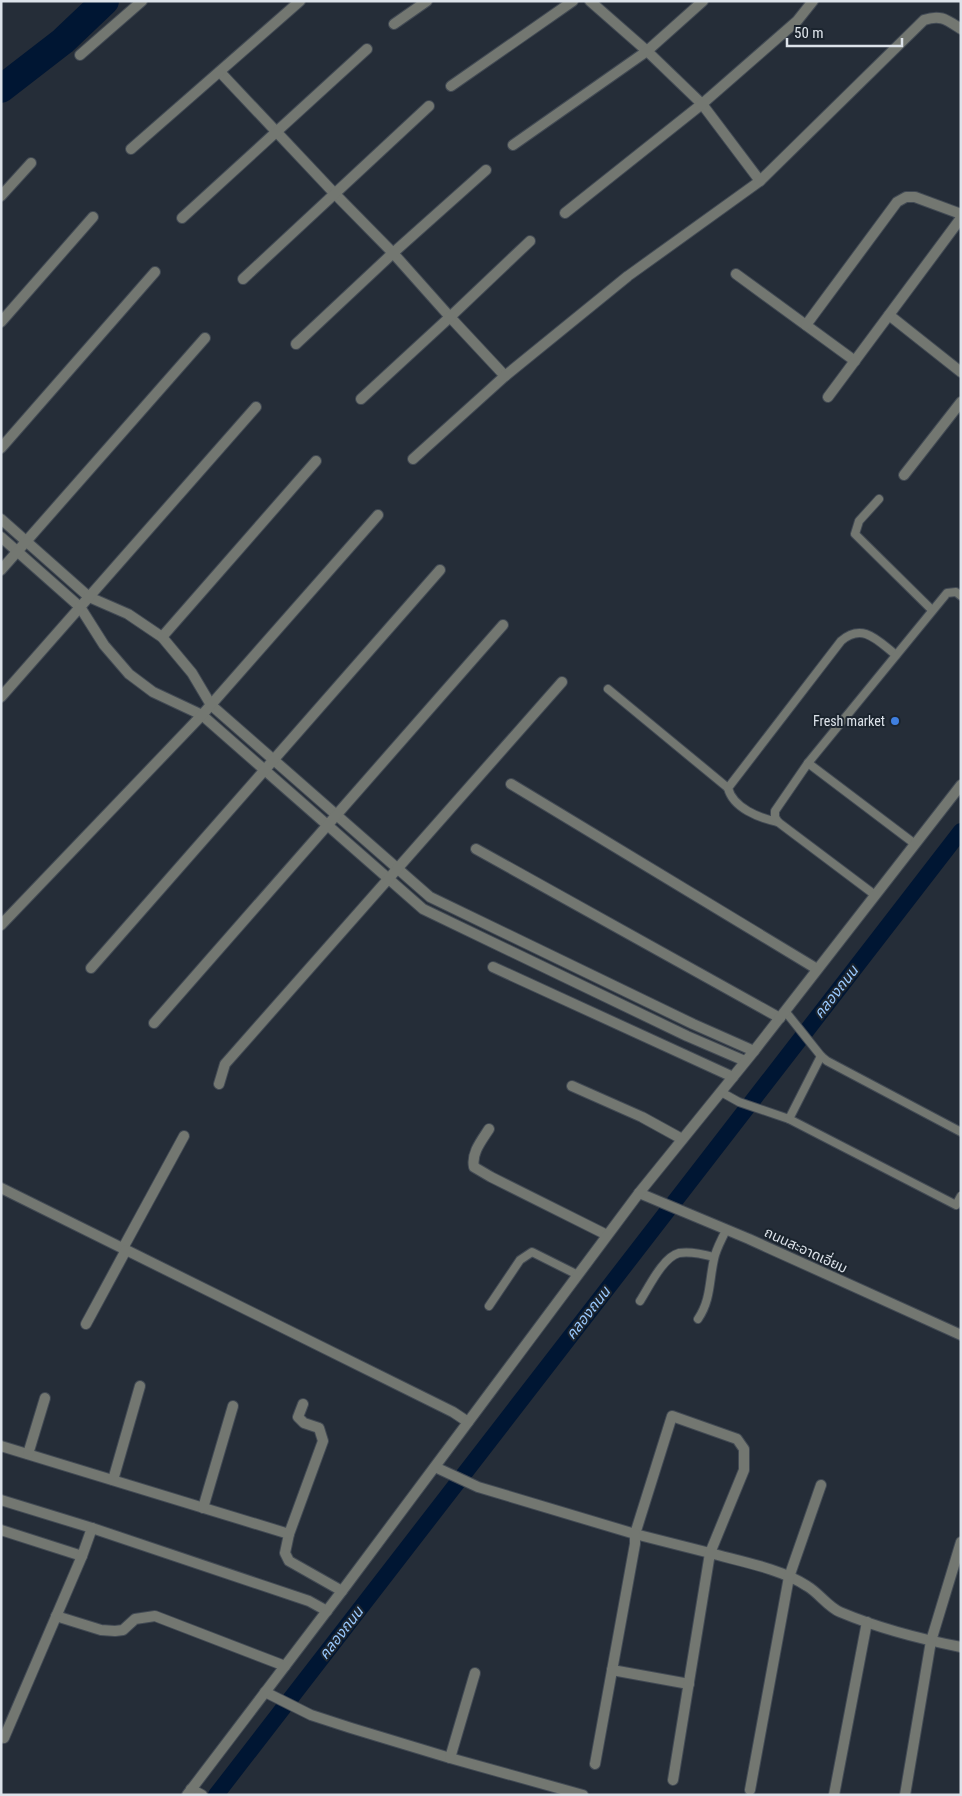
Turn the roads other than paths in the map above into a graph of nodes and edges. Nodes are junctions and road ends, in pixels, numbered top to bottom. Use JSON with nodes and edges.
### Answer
{"nodes":[{"id":1,"x":142,"y":1,"type":"edge"},
{"id":2,"x":300,"y":1,"type":"edge"},
{"id":3,"x":427,"y":1,"type":"edge"},
{"id":4,"x":573,"y":1,"type":"edge"},
{"id":5,"x":590,"y":1,"type":"edge"},
{"id":6,"x":703,"y":1,"type":"edge"},
{"id":7,"x":813,"y":1,"type":"edge"},
{"id":8,"x":394,"y":24,"type":"dead end"},
{"id":9,"x":961,"y":29,"type":"edge"},
{"id":10,"x":367,"y":49,"type":"dead end"},
{"id":11,"x":647,"y":51,"type":"junction"},
{"id":12,"x":80,"y":55,"type":"dead end"},
{"id":13,"x":220,"y":72,"type":"junction"},
{"id":14,"x":452,"y":86,"type":"dead end"},
{"id":15,"x":702,"y":104,"type":"junction"},
{"id":16,"x":429,"y":106,"type":"dead end"},
{"id":17,"x":277,"y":132,"type":"junction"},
{"id":18,"x":513,"y":145,"type":"dead end"},
{"id":19,"x":131,"y":149,"type":"dead end"},
{"id":20,"x":30,"y":162,"type":"dead end"},
{"id":21,"x":486,"y":170,"type":"dead end"},
{"id":22,"x":760,"y":182,"type":"junction"},
{"id":23,"x":334,"y":194,"type":"junction"},
{"id":24,"x":1,"y":196,"type":"edge"},
{"id":25,"x":565,"y":213,"type":"dead end"},
{"id":26,"x":961,"y":216,"type":"edge"},
{"id":27,"x":93,"y":217,"type":"dead end"},
{"id":28,"x":182,"y":218,"type":"dead end"},
{"id":29,"x":530,"y":241,"type":"dead end"},
{"id":30,"x":393,"y":252,"type":"junction"},
{"id":31,"x":155,"y":272,"type":"dead end"},
{"id":32,"x":736,"y":274,"type":"dead end"},
{"id":33,"x":243,"y":279,"type":"dead end"},
{"id":34,"x":889,"y":315,"type":"junction"},
{"id":35,"x":450,"y":318,"type":"junction"},
{"id":36,"x":1,"y":322,"type":"edge"},
{"id":37,"x":806,"y":325,"type":"junction"},
{"id":38,"x":205,"y":338,"type":"dead end"},
{"id":39,"x":296,"y":344,"type":"dead end"},
{"id":40,"x":854,"y":361,"type":"junction"},
{"id":41,"x":961,"y":372,"type":"edge"},
{"id":42,"x":505,"y":376,"type":"junction"},
{"id":43,"x":828,"y":396,"type":"dead end"},
{"id":44,"x":360,"y":399,"type":"dead end"},
{"id":45,"x":961,"y":402,"type":"edge"},
{"id":46,"x":256,"y":407,"type":"dead end"},
{"id":47,"x":1,"y":448,"type":"edge"},
{"id":48,"x":414,"y":459,"type":"dead end"},
{"id":49,"x":316,"y":461,"type":"dead end"},
{"id":50,"x":904,"y":475,"type":"dead end"},
{"id":51,"x":879,"y":499,"type":"dead end"},
{"id":52,"x":378,"y":515,"type":"dead end"},
{"id":53,"x":1,"y":519,"type":"edge"},
{"id":54,"x":1,"y":537,"type":"edge"},
{"id":55,"x":26,"y":541,"type":"junction"},
{"id":56,"x":17,"y":552,"type":"junction"},
{"id":57,"x":1,"y":570,"type":"edge"},
{"id":58,"x":440,"y":570,"type":"dead end"},
{"id":59,"x":961,"y":596,"type":"edge"},
{"id":60,"x":89,"y":597,"type":"junction"},
{"id":61,"x":80,"y":607,"type":"junction"},
{"id":62,"x":932,"y":610,"type":"junction"},
{"id":63,"x":503,"y":625,"type":"dead end"},
{"id":64,"x":162,"y":637,"type":"junction"},
{"id":65,"x":896,"y":655,"type":"junction"},
{"id":66,"x":562,"y":682,"type":"dead end"},
{"id":67,"x":608,"y":689,"type":"dead end"},
{"id":68,"x":1,"y":697,"type":"edge"},
{"id":69,"x":211,"y":705,"type":"junction"},
{"id":70,"x":202,"y":715,"type":"junction"},
{"id":71,"x":274,"y":760,"type":"junction"},
{"id":72,"x":808,"y":762,"type":"junction"},
{"id":73,"x":265,"y":770,"type":"junction"},
{"id":74,"x":511,"y":784,"type":"dead end"},
{"id":75,"x":961,"y":785,"type":"edge"},
{"id":76,"x":728,"y":788,"type":"junction"},
{"id":77,"x":336,"y":814,"type":"junction"},
{"id":78,"x":778,"y":822,"type":"junction"},
{"id":79,"x":327,"y":825,"type":"junction"},
{"id":80,"x":915,"y":844,"type":"junction"},
{"id":81,"x":476,"y":849,"type":"dead end"},
{"id":82,"x":398,"y":868,"type":"junction"},
{"id":83,"x":388,"y":879,"type":"junction"},
{"id":84,"x":875,"y":895,"type":"junction"},
{"id":85,"x":468,"y":916,"type":"junction"},
{"id":86,"x":1,"y":925,"type":"edge"},
{"id":87,"x":461,"y":928,"type":"junction"},
{"id":88,"x":493,"y":967,"type":"dead end"},
{"id":89,"x":91,"y":968,"type":"dead end"},
{"id":90,"x":817,"y":969,"type":"junction"},
{"id":91,"x":782,"y":1014,"type":"junction"},
{"id":92,"x":154,"y":1022,"type":"dead end"},
{"id":93,"x":754,"y":1051,"type":"junction"},
{"id":94,"x":821,"y":1056,"type":"junction"},
{"id":95,"x":745,"y":1061,"type":"junction"},
{"id":96,"x":733,"y":1077,"type":"junction"},
{"id":97,"x":219,"y":1084,"type":"dead end"},
{"id":98,"x":572,"y":1086,"type":"dead end"},
{"id":99,"x":720,"y":1092,"type":"junction"},
{"id":100,"x":789,"y":1119,"type":"junction"},
{"id":101,"x":489,"y":1129,"type":"dead end"},
{"id":102,"x":961,"y":1132,"type":"edge"},
{"id":103,"x":184,"y":1136,"type":"dead end"},
{"id":104,"x":682,"y":1139,"type":"junction"},
{"id":105,"x":1,"y":1188,"type":"edge"},
{"id":106,"x":639,"y":1193,"type":"junction"},
{"id":107,"x":961,"y":1196,"type":"edge"},
{"id":108,"x":726,"y":1230,"type":"junction"},
{"id":109,"x":607,"y":1235,"type":"junction"},
{"id":110,"x":124,"y":1249,"type":"junction"},
{"id":111,"x":714,"y":1257,"type":"junction"},
{"id":112,"x":578,"y":1275,"type":"junction"},
{"id":113,"x":640,"y":1301,"type":"dead end"},
{"id":114,"x":489,"y":1306,"type":"dead end"},
{"id":115,"x":698,"y":1319,"type":"dead end"},
{"id":116,"x":86,"y":1324,"type":"dead end"},
{"id":117,"x":961,"y":1335,"type":"edge"},
{"id":118,"x":140,"y":1386,"type":"dead end"},
{"id":119,"x":45,"y":1398,"type":"dead end"},
{"id":120,"x":303,"y":1404,"type":"dead end"},
{"id":121,"x":233,"y":1406,"type":"dead end"},
{"id":122,"x":468,"y":1422,"type":"junction"},
{"id":123,"x":1,"y":1446,"type":"edge"},
{"id":124,"x":28,"y":1454,"type":"junction"},
{"id":125,"x":435,"y":1467,"type":"junction"},
{"id":126,"x":113,"y":1480,"type":"junction"},
{"id":127,"x":822,"y":1485,"type":"dead end"},
{"id":128,"x":1,"y":1500,"type":"edge"},
{"id":129,"x":202,"y":1508,"type":"junction"},
{"id":130,"x":92,"y":1528,"type":"junction"},
{"id":131,"x":1,"y":1530,"type":"edge"},
{"id":132,"x":289,"y":1534,"type":"junction"},
{"id":133,"x":635,"y":1534,"type":"junction"},
{"id":134,"x":961,"y":1542,"type":"edge"},
{"id":135,"x":710,"y":1553,"type":"junction"},
{"id":136,"x":82,"y":1556,"type":"junction"},
{"id":137,"x":789,"y":1577,"type":"junction"},
{"id":138,"x":342,"y":1591,"type":"junction"},
{"id":139,"x":327,"y":1611,"type":"junction"},
{"id":140,"x":56,"y":1616,"type":"junction"},
{"id":141,"x":867,"y":1622,"type":"junction"},
{"id":142,"x":931,"y":1641,"type":"junction"},
{"id":143,"x":961,"y":1647,"type":"edge"},
{"id":144,"x":285,"y":1666,"type":"junction"},
{"id":145,"x":612,"y":1670,"type":"junction"},
{"id":146,"x":475,"y":1674,"type":"dead end"},
{"id":147,"x":689,"y":1684,"type":"junction"},
{"id":148,"x":265,"y":1692,"type":"junction"},
{"id":149,"x":4,"y":1738,"type":"dead end"},
{"id":150,"x":450,"y":1758,"type":"junction"},
{"id":151,"x":595,"y":1764,"type":"dead end"},
{"id":152,"x":673,"y":1780,"type":"dead end"},
{"id":153,"x":750,"y":1790,"type":"dead end"},
{"id":154,"x":189,"y":1792,"type":"edge"},
{"id":155,"x":202,"y":1795,"type":"edge"},
{"id":156,"x":583,"y":1795,"type":"edge"},
{"id":157,"x":834,"y":1795,"type":"edge"},
{"id":158,"x":905,"y":1795,"type":"edge"}],
"edges":[{"from":1,"to":12,"type":"street"},
{"from":2,"to":13,"type":"street"},
{"from":3,"to":8,"type":"street"},
{"from":4,"to":14,"type":"street"},
{"from":5,"to":11,"type":"street"},
{"from":6,"to":11,"type":"street"},
{"from":7,"to":15,"type":"street"},
{"from":9,"to":22,"type":"street"},
{"from":10,"to":17,"type":"street"},
{"from":11,"to":15,"type":"street"},
{"from":11,"to":18,"type":"street"},
{"from":13,"to":17,"type":"street"},
{"from":13,"to":19,"type":"street"},
{"from":15,"to":22,"type":"street"},
{"from":15,"to":25,"type":"street"},
{"from":16,"to":23,"type":"street"},
{"from":17,"to":23,"type":"street"},
{"from":17,"to":28,"type":"street"},
{"from":20,"to":24,"type":"street"},
{"from":21,"to":30,"type":"street"},
{"from":22,"to":42,"type":"street"},
{"from":23,"to":30,"type":"street"},
{"from":23,"to":33,"type":"street"},
{"from":26,"to":34,"type":"street"},
{"from":26,"to":37,"type":"street"},
{"from":27,"to":36,"type":"street"},
{"from":29,"to":35,"type":"street"},
{"from":30,"to":35,"type":"street"},
{"from":30,"to":39,"type":"street"},
{"from":31,"to":47,"type":"street"},
{"from":32,"to":37,"type":"street"},
{"from":34,"to":40,"type":"street"},
{"from":34,"to":41,"type":"street"},
{"from":35,"to":42,"type":"street"},
{"from":35,"to":44,"type":"street"},
{"from":37,"to":40,"type":"street"},
{"from":38,"to":55,"type":"street"},
{"from":40,"to":43,"type":"street"},
{"from":42,"to":48,"type":"street"},
{"from":45,"to":50,"type":"street"},
{"from":46,"to":60,"type":"street"},
{"from":49,"to":64,"type":"street"},
{"from":51,"to":62,"type":"lane"},
{"from":52,"to":69,"type":"street"},
{"from":53,"to":55,"type":"street"},
{"from":54,"to":56,"type":"street"},
{"from":55,"to":56,"type":"street"},
{"from":55,"to":60,"type":"street"},
{"from":56,"to":57,"type":"street"},
{"from":56,"to":61,"type":"street"},
{"from":58,"to":71,"type":"street"},
{"from":59,"to":62,"type":"lane"},
{"from":60,"to":61,"type":"street"},
{"from":60,"to":64,"type":"street"},
{"from":61,"to":68,"type":"street"},
{"from":61,"to":70,"type":"street"},
{"from":62,"to":65,"type":"lane"},
{"from":63,"to":77,"type":"street"},
{"from":64,"to":69,"type":"street"},
{"from":65,"to":72,"type":"lane"},
{"from":65,"to":76,"type":"lane"},
{"from":66,"to":82,"type":"street"},
{"from":67,"to":76,"type":"lane"},
{"from":69,"to":70,"type":"street"},
{"from":69,"to":71,"type":"street"},
{"from":70,"to":73,"type":"street"},
{"from":70,"to":86,"type":"street"},
{"from":71,"to":73,"type":"street"},
{"from":71,"to":77,"type":"street"},
{"from":72,"to":78,"type":"lane"},
{"from":72,"to":80,"type":"lane"},
{"from":73,"to":79,"type":"street"},
{"from":73,"to":89,"type":"street"},
{"from":74,"to":90,"type":"street"},
{"from":75,"to":80,"type":"street"},
{"from":76,"to":78,"type":"lane"},
{"from":77,"to":79,"type":"street"},
{"from":77,"to":82,"type":"street"},
{"from":78,"to":84,"type":"lane"},
{"from":79,"to":83,"type":"street"},
{"from":79,"to":92,"type":"street"},
{"from":80,"to":84,"type":"street"},
{"from":81,"to":91,"type":"street"},
{"from":82,"to":83,"type":"street"},
{"from":82,"to":85,"type":"street"},
{"from":83,"to":87,"type":"street"},
{"from":83,"to":97,"type":"street"},
{"from":84,"to":90,"type":"street"},
{"from":85,"to":87,"type":"street"},
{"from":85,"to":93,"type":"street"},
{"from":87,"to":95,"type":"street"},
{"from":88,"to":96,"type":"street"},
{"from":90,"to":91,"type":"street"},
{"from":91,"to":93,"type":"street"},
{"from":91,"to":94,"type":"lane"},
{"from":93,"to":95,"type":"street"},
{"from":94,"to":100,"type":"lane"},
{"from":94,"to":102,"type":"lane"},
{"from":95,"to":96,"type":"street"},
{"from":96,"to":99,"type":"street"},
{"from":98,"to":104,"type":"street"},
{"from":99,"to":100,"type":"lane"},
{"from":99,"to":104,"type":"street"},
{"from":100,"to":107,"type":"lane"},
{"from":101,"to":109,"type":"street"},
{"from":103,"to":110,"type":"street"},
{"from":104,"to":106,"type":"street"},
{"from":105,"to":110,"type":"street"},
{"from":106,"to":108,"type":"street","name":"ถนนสะอาดเอี่ยม"},
{"from":106,"to":109,"type":"street"},
{"from":108,"to":111,"type":"lane"},
{"from":108,"to":117,"type":"street","name":"ถนนสะอาดเอี่ยม"},
{"from":109,"to":112,"type":"street"},
{"from":110,"to":116,"type":"street"},
{"from":110,"to":122,"type":"street"},
{"from":111,"to":113,"type":"lane"},
{"from":111,"to":115,"type":"lane"},
{"from":112,"to":114,"type":"lane"},
{"from":112,"to":122,"type":"street"},
{"from":118,"to":126,"type":"street"},
{"from":119,"to":124,"type":"street"},
{"from":120,"to":132,"type":"street"},
{"from":121,"to":129,"type":"street"},
{"from":122,"to":125,"type":"street"},
{"from":123,"to":124,"type":"street"},
{"from":124,"to":126,"type":"street"},
{"from":125,"to":133,"type":"street"},
{"from":125,"to":138,"type":"street"},
{"from":126,"to":129,"type":"street"},
{"from":127,"to":137,"type":"street"},
{"from":128,"to":130,"type":"street"},
{"from":129,"to":132,"type":"street"},
{"from":130,"to":136,"type":"street"},
{"from":130,"to":139,"type":"street"},
{"from":131,"to":136,"type":"street"},
{"from":132,"to":138,"type":"street"},
{"from":133,"to":135,"type":"street"},
{"from":133,"to":135,"type":"street"},
{"from":133,"to":145,"type":"street"},
{"from":134,"to":142,"type":"street"},
{"from":135,"to":137,"type":"street"},
{"from":135,"to":147,"type":"street"},
{"from":136,"to":140,"type":"street"},
{"from":137,"to":141,"type":"street"},
{"from":137,"to":153,"type":"street"},
{"from":138,"to":139,"type":"street"},
{"from":139,"to":144,"type":"street"},
{"from":140,"to":144,"type":"street"},
{"from":140,"to":149,"type":"street"},
{"from":141,"to":142,"type":"street"},
{"from":141,"to":157,"type":"street"},
{"from":142,"to":143,"type":"street"},
{"from":142,"to":158,"type":"street"},
{"from":144,"to":148,"type":"street"},
{"from":145,"to":147,"type":"street"},
{"from":145,"to":151,"type":"street"},
{"from":146,"to":150,"type":"street"},
{"from":147,"to":152,"type":"street"},
{"from":148,"to":150,"type":"street"},
{"from":148,"to":154,"type":"street"},
{"from":150,"to":156,"type":"street"},
{"from":154,"to":155,"type":"street"}]}
